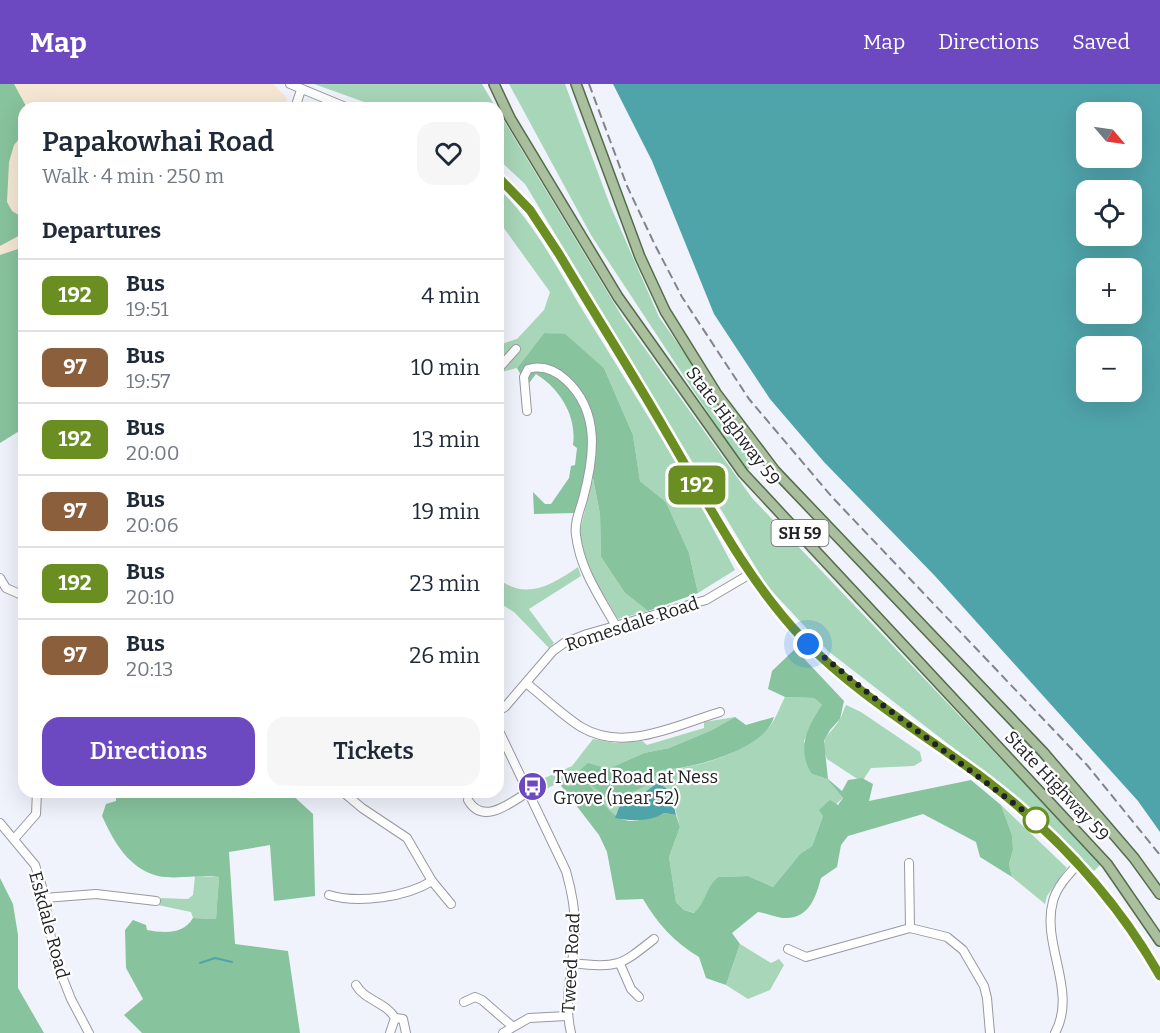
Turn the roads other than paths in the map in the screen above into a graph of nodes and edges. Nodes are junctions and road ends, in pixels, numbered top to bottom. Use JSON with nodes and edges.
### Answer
{"nodes":[{"id":1,"x":290,"y":84,"type":"edge"},
{"id":2,"x":494,"y":84,"type":"edge"},
{"id":3,"x":576,"y":84,"type":"edge"},
{"id":4,"x":301,"y":90,"type":"junction"},
{"id":5,"x":297,"y":102,"type":"edge"},
{"id":6,"x":332,"y":102,"type":"edge"},
{"id":7,"x":502,"y":102,"type":"edge"},
{"id":8,"x":504,"y":105,"type":"edge"},
{"id":9,"x":504,"y":183,"type":"edge"},
{"id":10,"x":516,"y":349,"type":"dead end"},
{"id":11,"x":504,"y":362,"type":"edge"},
{"id":12,"x":527,"y":411,"type":"dead end"},
{"id":13,"x":750,"y":574,"type":"junction"},
{"id":14,"x":1,"y":581,"type":"edge"},
{"id":15,"x":18,"y":593,"type":"edge"},
{"id":16,"x":616,"y":626,"type":"junction"},
{"id":17,"x":526,"y":683,"type":"junction"},
{"id":18,"x":504,"y":705,"type":"edge"},
{"id":19,"x":720,"y":712,"type":"dead end"},
{"id":20,"x":504,"y":742,"type":"edge"},
{"id":21,"x":528,"y":792,"type":"junction"},
{"id":22,"x":37,"y":798,"type":"edge"},
{"id":23,"x":351,"y":798,"type":"edge"},
{"id":24,"x":468,"y":800,"type":"dead end"},
{"id":25,"x":0,"y":823,"type":"edge"},
{"id":26,"x":15,"y":838,"type":"junction"},
{"id":27,"x":909,"y":862,"type":"dead end"},
{"id":28,"x":1079,"y":862,"type":"junction"},
{"id":29,"x":432,"y":881,"type":"junction"},
{"id":30,"x":1160,"y":894,"type":"edge"},
{"id":31,"x":329,"y":895,"type":"dead end"},
{"id":32,"x":44,"y":898,"type":"junction"},
{"id":33,"x":156,"y":901,"type":"dead end"},
{"id":34,"x":451,"y":904,"type":"dead end"},
{"id":35,"x":910,"y":928,"type":"junction"},
{"id":36,"x":654,"y":939,"type":"dead end"},
{"id":37,"x":1160,"y":941,"type":"edge"},
{"id":38,"x":788,"y":950,"type":"dead end"},
{"id":39,"x":572,"y":963,"type":"junction"},
{"id":40,"x":620,"y":964,"type":"junction"},
{"id":41,"x":1160,"y":976,"type":"edge"},
{"id":42,"x":356,"y":985,"type":"dead end"},
{"id":43,"x":639,"y":996,"type":"dead end"},
{"id":44,"x":464,"y":1002,"type":"dead end"},
{"id":45,"x":567,"y":1017,"type":"junction"},
{"id":46,"x":395,"y":1018,"type":"junction"},
{"id":47,"x":512,"y":1026,"type":"junction"},
{"id":48,"x":89,"y":1033,"type":"edge"},
{"id":49,"x":390,"y":1033,"type":"edge"},
{"id":50,"x":406,"y":1033,"type":"edge"},
{"id":51,"x":503,"y":1033,"type":"edge"},
{"id":52,"x":571,"y":1033,"type":"edge"},
{"id":53,"x":990,"y":1033,"type":"edge"},
{"id":54,"x":1055,"y":1033,"type":"edge"}],
"edges":[{"from":1,"to":4,"type":"street"},
{"from":2,"to":7,"type":"main road","name":"State Highway 59","number":"SH 59"},
{"from":3,"to":30,"type":"main road","name":"State Highway 59","number":"SH 59"},
{"from":4,"to":5,"type":"street"},
{"from":4,"to":6,"type":"street"},
{"from":8,"to":37,"type":"main road","name":"State Highway 59","number":"SH 59"},
{"from":9,"to":13,"type":"street"},
{"from":10,"to":11,"type":"street"},
{"from":12,"to":16,"type":"street"},
{"from":13,"to":16,"type":"street","name":"Romesdale Road"},
{"from":13,"to":28,"type":"street"},
{"from":14,"to":15,"type":"street"},
{"from":16,"to":17,"type":"street","name":"Romesdale Road"},
{"from":17,"to":18,"type":"street","name":"Romesdale Road"},
{"from":17,"to":19,"type":"street"},
{"from":20,"to":21,"type":"street","name":"Tweed Road"},
{"from":21,"to":24,"type":"street"},
{"from":21,"to":39,"type":"street","name":"Tweed Road"},
{"from":22,"to":26,"type":"street"},
{"from":23,"to":29,"type":"street"},
{"from":25,"to":26,"type":"street","name":"Eskdale Road"},
{"from":26,"to":32,"type":"street","name":"Eskdale Road"},
{"from":27,"to":35,"type":"street"},
{"from":28,"to":41,"type":"street"},
{"from":28,"to":54,"type":"street"},
{"from":29,"to":31,"type":"street"},
{"from":29,"to":34,"type":"street"},
{"from":32,"to":33,"type":"street"},
{"from":32,"to":48,"type":"street","name":"Eskdale Road"},
{"from":35,"to":38,"type":"street"},
{"from":35,"to":53,"type":"street"},
{"from":36,"to":40,"type":"street"},
{"from":39,"to":40,"type":"street"},
{"from":39,"to":45,"type":"street","name":"Tweed Road"},
{"from":40,"to":43,"type":"street"},
{"from":42,"to":46,"type":"street"},
{"from":44,"to":47,"type":"street"},
{"from":45,"to":47,"type":"street"},
{"from":45,"to":52,"type":"street","name":"Tweed Road"},
{"from":46,"to":49,"type":"street"},
{"from":46,"to":50,"type":"street"},
{"from":47,"to":51,"type":"street"}]}
